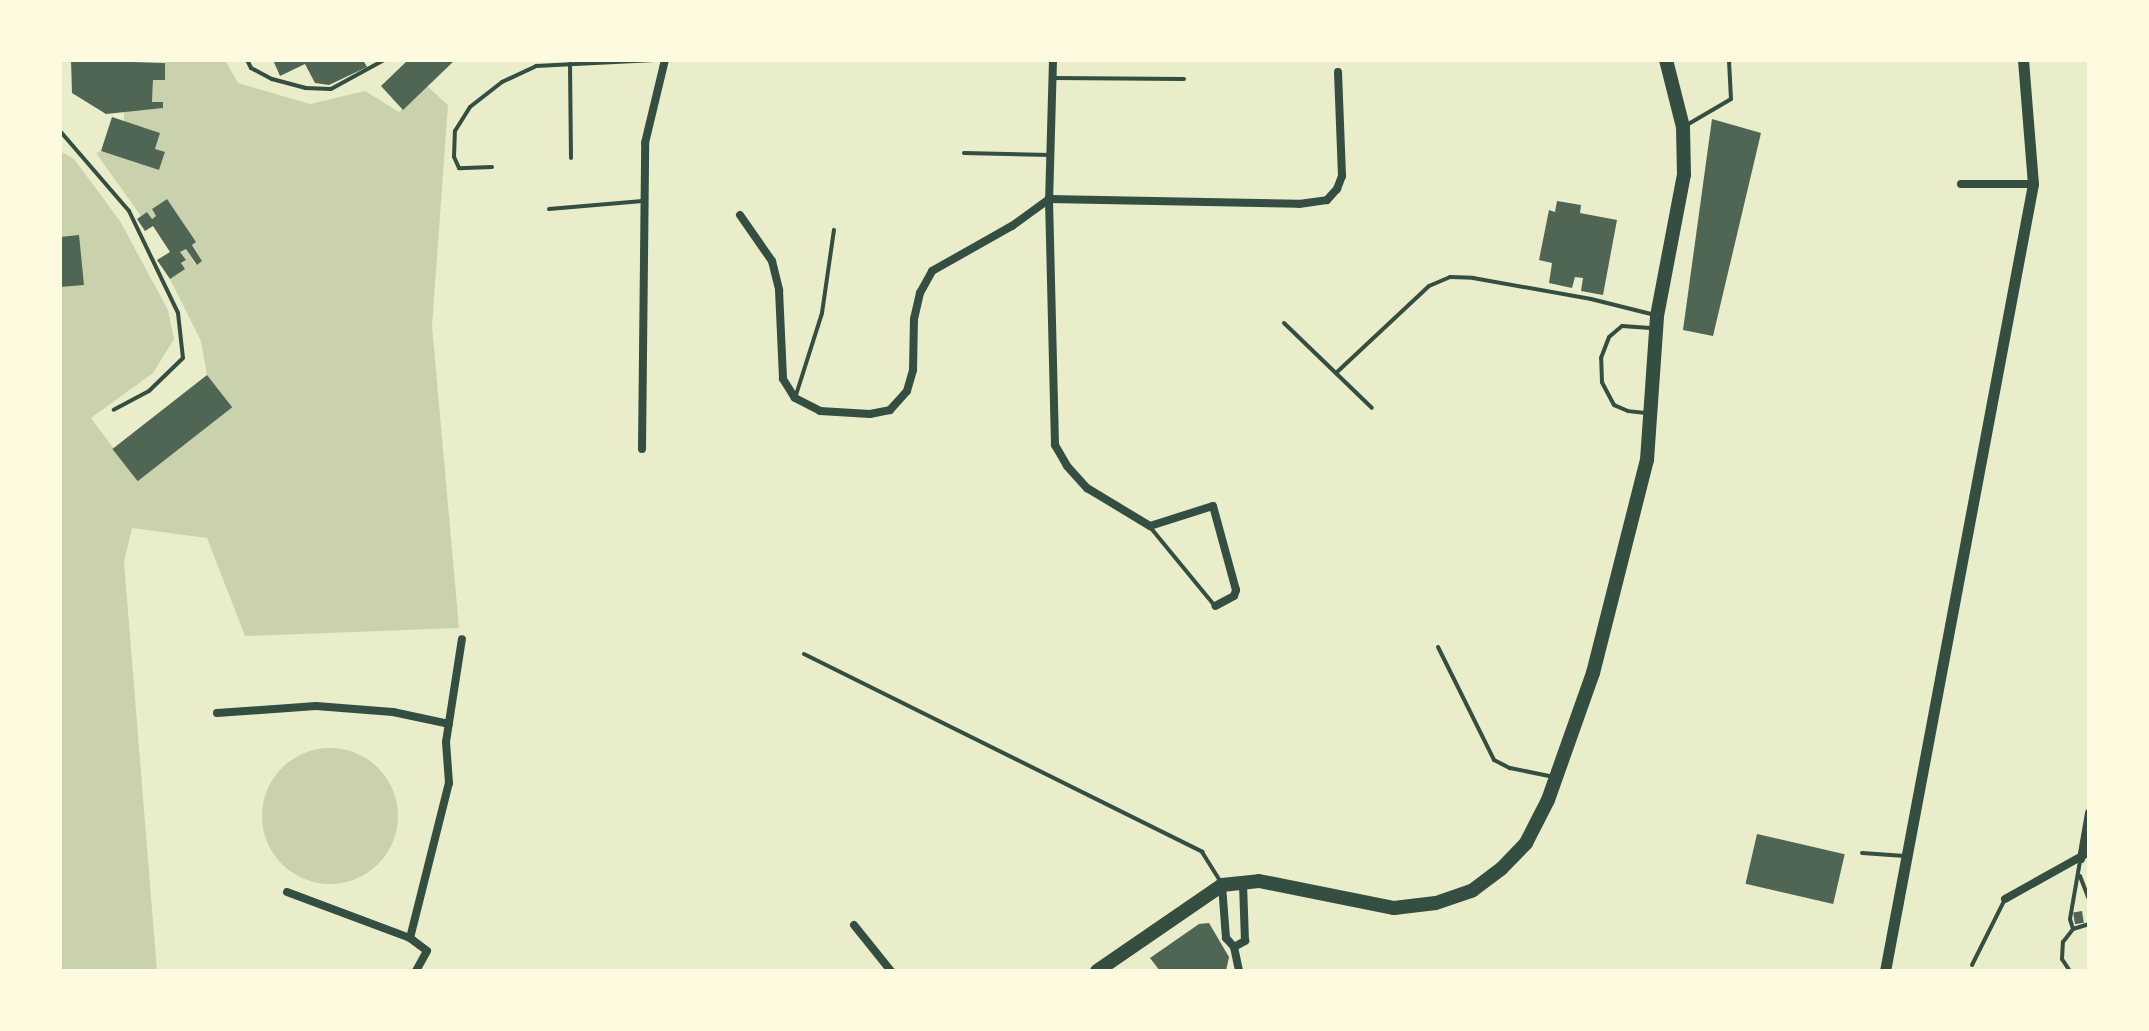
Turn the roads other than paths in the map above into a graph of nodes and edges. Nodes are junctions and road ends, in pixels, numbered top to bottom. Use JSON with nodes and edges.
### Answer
{"nodes":[{"id":1,"x":247,"y":60,"type":"edge"},
{"id":2,"x":384,"y":60,"type":"edge"},
{"id":3,"x":655,"y":60,"type":"edge"},
{"id":4,"x":665,"y":60,"type":"edge"},
{"id":5,"x":1053,"y":60,"type":"edge"},
{"id":6,"x":1666,"y":60,"type":"edge"},
{"id":7,"x":1729,"y":60,"type":"edge"},
{"id":8,"x":2023,"y":60,"type":"edge"},
{"id":9,"x":570,"y":64,"type":"junction"},
{"id":10,"x":1338,"y":72,"type":"dead end"},
{"id":11,"x":1054,"y":78,"type":"junction"},
{"id":12,"x":1184,"y":79,"type":"dead end"},
{"id":13,"x":1683,"y":127,"type":"junction"},
{"id":14,"x":60,"y":131,"type":"edge"},
{"id":15,"x":964,"y":153,"type":"dead end"},
{"id":16,"x":1051,"y":155,"type":"junction"},
{"id":17,"x":571,"y":158,"type":"dead end"},
{"id":18,"x":492,"y":167,"type":"dead end"},
{"id":19,"x":1961,"y":184,"type":"dead end"},
{"id":20,"x":2033,"y":184,"type":"junction"},
{"id":21,"x":1049,"y":199,"type":"junction"},
{"id":22,"x":645,"y":200,"type":"junction"},
{"id":23,"x":549,"y":209,"type":"dead end"},
{"id":24,"x":740,"y":215,"type":"dead end"},
{"id":25,"x":834,"y":230,"type":"dead end"},
{"id":26,"x":1657,"y":322,"type":"junction"},
{"id":27,"x":1284,"y":323,"type":"dead end"},
{"id":28,"x":1336,"y":373,"type":"junction"},
{"id":29,"x":795,"y":398,"type":"junction"},
{"id":30,"x":1372,"y":408,"type":"dead end"},
{"id":31,"x":114,"y":410,"type":"dead end"},
{"id":32,"x":1650,"y":413,"type":"junction"},
{"id":33,"x":642,"y":449,"type":"dead end"},
{"id":34,"x":1150,"y":526,"type":"junction"},
{"id":35,"x":1215,"y":606,"type":"joint"},
{"id":36,"x":462,"y":639,"type":"dead end"},
{"id":37,"x":1438,"y":647,"type":"dead end"},
{"id":38,"x":804,"y":654,"type":"dead end"},
{"id":39,"x":217,"y":713,"type":"dead end"},
{"id":40,"x":449,"y":724,"type":"junction"},
{"id":41,"x":1556,"y":778,"type":"junction"},
{"id":42,"x":2089,"y":813,"type":"edge"},
{"id":43,"x":2089,"y":852,"type":"edge"},
{"id":44,"x":1862,"y":853,"type":"dead end"},
{"id":45,"x":1907,"y":857,"type":"junction"},
{"id":46,"x":2081,"y":859,"type":"junction"},
{"id":47,"x":2079,"y":874,"type":"junction"},
{"id":48,"x":1243,"y":883,"type":"junction"},
{"id":49,"x":1222,"y":885,"type":"junction"},
{"id":50,"x":287,"y":892,"type":"dead end"},
{"id":51,"x":2005,"y":899,"type":"joint"},
{"id":52,"x":2089,"y":900,"type":"edge"},
{"id":53,"x":2089,"y":924,"type":"edge"},
{"id":54,"x":854,"y":925,"type":"dead end"},
{"id":55,"x":2073,"y":929,"type":"junction"},
{"id":56,"x":410,"y":938,"type":"junction"},
{"id":57,"x":1234,"y":947,"type":"junction"},
{"id":58,"x":1972,"y":965,"type":"dead end"},
{"id":59,"x":2066,"y":970,"type":"edge"},
{"id":60,"x":416,"y":971,"type":"edge"},
{"id":61,"x":891,"y":971,"type":"edge"},
{"id":62,"x":1097,"y":971,"type":"edge"},
{"id":63,"x":1239,"y":971,"type":"edge"},
{"id":64,"x":1885,"y":971,"type":"edge"}],
"edges":[{"from":1,"to":2,"type":"lane"},
{"from":3,"to":9,"type":"lane"},
{"from":4,"to":22,"type":"street"},
{"from":5,"to":11,"type":"street"},
{"from":6,"to":13,"type":"main road"},
{"from":7,"to":13,"type":"lane"},
{"from":8,"to":20,"type":"street"},
{"from":9,"to":17,"type":"lane"},
{"from":9,"to":18,"type":"lane"},
{"from":10,"to":21,"type":"street"},
{"from":11,"to":12,"type":"lane"},
{"from":11,"to":16,"type":"street"},
{"from":13,"to":26,"type":"main road"},
{"from":14,"to":31,"type":"lane"},
{"from":15,"to":16,"type":"lane"},
{"from":16,"to":21,"type":"street"},
{"from":19,"to":20,"type":"street"},
{"from":20,"to":45,"type":"street"},
{"from":21,"to":29,"type":"street"},
{"from":21,"to":34,"type":"street"},
{"from":22,"to":23,"type":"lane"},
{"from":22,"to":33,"type":"street"},
{"from":24,"to":29,"type":"street"},
{"from":25,"to":29,"type":"lane"},
{"from":26,"to":28,"type":"lane"},
{"from":26,"to":32,"type":"main road"},
{"from":26,"to":32,"type":"lane"},
{"from":27,"to":28,"type":"lane"},
{"from":28,"to":30,"type":"lane"},
{"from":32,"to":41,"type":"main road"},
{"from":34,"to":35,"type":"lane"},
{"from":34,"to":35,"type":"street"},
{"from":36,"to":40,"type":"street"},
{"from":37,"to":41,"type":"lane"},
{"from":38,"to":49,"type":"lane"},
{"from":39,"to":40,"type":"street"},
{"from":40,"to":56,"type":"street"},
{"from":41,"to":48,"type":"main road"},
{"from":42,"to":46,"type":"street"},
{"from":43,"to":46,"type":"street"},
{"from":44,"to":45,"type":"lane"},
{"from":45,"to":64,"type":"street"},
{"from":46,"to":47,"type":"lane"},
{"from":46,"to":51,"type":"street"},
{"from":47,"to":52,"type":"lane"},
{"from":47,"to":55,"type":"lane"},
{"from":48,"to":49,"type":"main road"},
{"from":48,"to":57,"type":"street"},
{"from":49,"to":57,"type":"street"},
{"from":49,"to":62,"type":"main road"},
{"from":50,"to":56,"type":"street"},
{"from":51,"to":58,"type":"lane"},
{"from":53,"to":55,"type":"lane"},
{"from":54,"to":61,"type":"street"},
{"from":55,"to":59,"type":"lane"},
{"from":56,"to":60,"type":"street"},
{"from":57,"to":63,"type":"street"}]}
